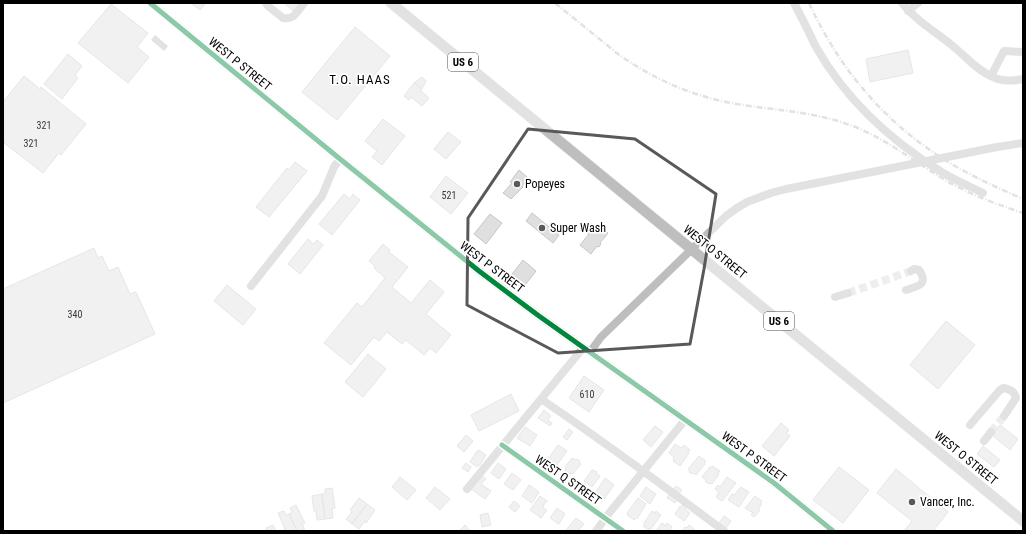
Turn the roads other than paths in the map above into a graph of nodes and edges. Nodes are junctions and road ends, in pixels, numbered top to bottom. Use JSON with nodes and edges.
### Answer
{"nodes":[{"id":1,"x":150,"y":3,"type":"edge"},
{"id":2,"x":266,"y":3,"type":"edge"},
{"id":3,"x":304,"y":3,"type":"edge"},
{"id":4,"x":391,"y":3,"type":"edge"},
{"id":5,"x":794,"y":3,"type":"edge"},
{"id":6,"x":902,"y":3,"type":"edge"},
{"id":7,"x":918,"y":3,"type":"edge"},
{"id":8,"x":908,"y":11,"type":"junction"},
{"id":9,"x":1023,"y":52,"type":"edge"},
{"id":10,"x":991,"y":76,"type":"junction"},
{"id":11,"x":1023,"y":79,"type":"edge"},
{"id":12,"x":1023,"y":143,"type":"edge"},
{"id":13,"x":340,"y":159,"type":"junction"},
{"id":14,"x":984,"y":193,"type":"dead end"},
{"id":15,"x":691,"y":250,"type":"junction"},
{"id":16,"x":911,"y":271,"type":"dead end"},
{"id":17,"x":251,"y":286,"type":"dead end"},
{"id":18,"x":906,"y":290,"type":"dead end"},
{"id":19,"x":848,"y":293,"type":"tunnel mouth"},
{"id":20,"x":835,"y":297,"type":"dead end"},
{"id":21,"x":586,"y":350,"type":"junction"},
{"id":22,"x":541,"y":399,"type":"junction"},
{"id":23,"x":1004,"y":416,"type":"tunnel mouth"},
{"id":24,"x":685,"y":420,"type":"junction"},
{"id":25,"x":970,"y":425,"type":"dead end"},
{"id":26,"x":991,"y":432,"type":"tunnel mouth"},
{"id":27,"x":984,"y":441,"type":"dead end"},
{"id":28,"x":502,"y":445,"type":"junction"},
{"id":29,"x":643,"y":471,"type":"junction"},
{"id":30,"x":467,"y":489,"type":"dead end"},
{"id":31,"x":605,"y":518,"type":"junction"},
{"id":32,"x":1023,"y":521,"type":"edge"},
{"id":33,"x":596,"y":531,"type":"edge"},
{"id":34,"x":623,"y":531,"type":"edge"},
{"id":35,"x":724,"y":531,"type":"edge"},
{"id":36,"x":834,"y":531,"type":"edge"}],
"edges":[{"from":1,"to":13,"type":"street","name":"WEST P STREET"},
{"from":2,"to":3,"type":"street"},
{"from":4,"to":15,"type":"main road","name":"WEST O STREET","number":"US 6"},
{"from":5,"to":14,"type":"street"},
{"from":6,"to":8,"type":"street"},
{"from":7,"to":8,"type":"street"},
{"from":8,"to":10,"type":"street"},
{"from":9,"to":10,"type":"street"},
{"from":10,"to":11,"type":"street"},
{"from":12,"to":15,"type":"street","bridge":true},
{"from":13,"to":17,"type":"street"},
{"from":13,"to":21,"type":"street","name":"WEST P STREET"},
{"from":15,"to":21,"type":"street"},
{"from":15,"to":32,"type":"main road","name":"WEST O STREET","number":"US 6"},
{"from":16,"to":18,"type":"street"},
{"from":19,"to":20,"type":"street"},
{"from":21,"to":22,"type":"street"},
{"from":21,"to":24,"type":"street","name":"WEST P STREET"},
{"from":22,"to":28,"type":"street"},
{"from":22,"to":29,"type":"street"},
{"from":23,"to":25,"type":"street"},
{"from":24,"to":29,"type":"street"},
{"from":24,"to":36,"type":"street","name":"WEST P STREET"},
{"from":26,"to":27,"type":"street"},
{"from":28,"to":30,"type":"street"},
{"from":28,"to":31,"type":"street","name":"WEST Q STREET"},
{"from":29,"to":31,"type":"street"},
{"from":29,"to":35,"type":"street"},
{"from":31,"to":33,"type":"street"},
{"from":31,"to":34,"type":"street","name":"WEST Q STREET"}]}
